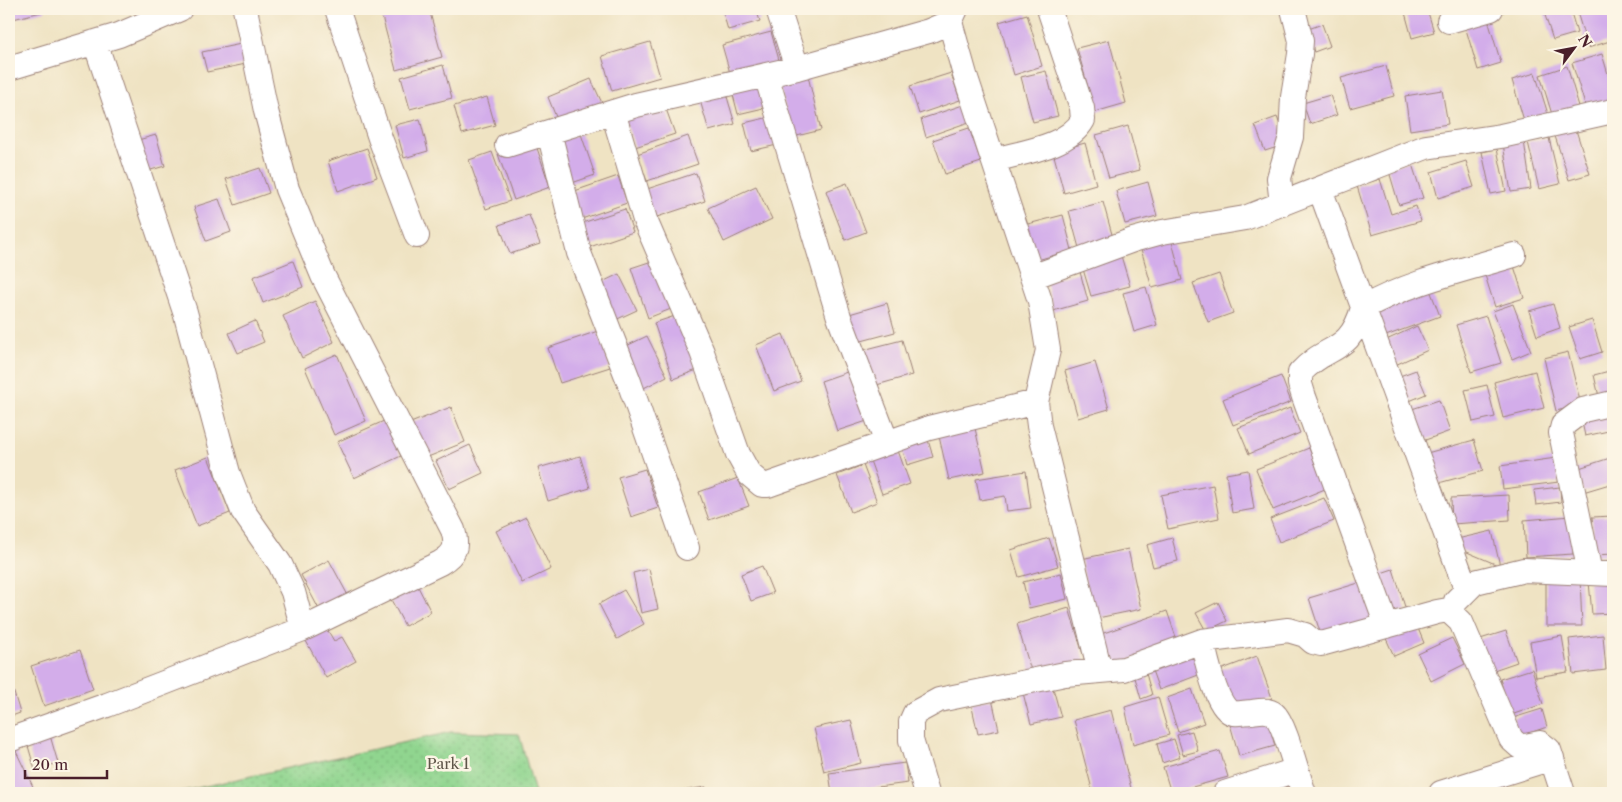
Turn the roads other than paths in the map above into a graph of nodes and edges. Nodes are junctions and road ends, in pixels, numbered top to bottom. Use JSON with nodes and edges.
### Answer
{"nodes":[{"id":1,"x":180,"y":9,"type":"edge"},
{"id":2,"x":245,"y":9,"type":"edge"},
{"id":3,"x":337,"y":9,"type":"edge"},
{"id":4,"x":778,"y":9,"type":"edge"},
{"id":5,"x":1294,"y":9,"type":"edge"},
{"id":6,"x":1491,"y":9,"type":"edge"},
{"id":7,"x":1050,"y":12,"type":"dead end"},
{"id":8,"x":953,"y":15,"type":"edge"},
{"id":9,"x":1449,"y":21,"type":"dead end"},
{"id":10,"x":95,"y":42,"type":"junction"},
{"id":11,"x":9,"y":68,"type":"edge"},
{"id":12,"x":797,"y":68,"type":"junction"},
{"id":13,"x":766,"y":75,"type":"junction"},
{"id":14,"x":1613,"y":111,"type":"edge"},
{"id":15,"x":613,"y":112,"type":"junction"},
{"id":16,"x":549,"y":132,"type":"junction"},
{"id":17,"x":507,"y":145,"type":"dead end"},
{"id":18,"x":994,"y":160,"type":"junction"},
{"id":19,"x":1320,"y":188,"type":"junction"},
{"id":20,"x":1282,"y":204,"type":"junction"},
{"id":21,"x":417,"y":236,"type":"dead end"},
{"id":22,"x":1514,"y":255,"type":"dead end"},
{"id":23,"x":1032,"y":277,"type":"junction"},
{"id":24,"x":1364,"y":308,"type":"junction"},
{"id":25,"x":1036,"y":402,"type":"junction"},
{"id":26,"x":1613,"y":404,"type":"edge"},
{"id":27,"x":888,"y":443,"type":"junction"},
{"id":28,"x":687,"y":548,"type":"dead end"},
{"id":29,"x":1602,"y":574,"type":"edge"},
{"id":30,"x":1466,"y":589,"type":"junction"},
{"id":31,"x":1448,"y":610,"type":"junction"},
{"id":32,"x":1387,"y":626,"type":"junction"},
{"id":33,"x":303,"y":629,"type":"junction"},
{"id":34,"x":1202,"y":641,"type":"junction"},
{"id":35,"x":1100,"y":671,"type":"junction"},
{"id":36,"x":9,"y":740,"type":"edge"},
{"id":37,"x":1552,"y":758,"type":"junction"},
{"id":38,"x":1296,"y":770,"type":"junction"},
{"id":39,"x":927,"y":793,"type":"edge"},
{"id":40,"x":1225,"y":793,"type":"edge"},
{"id":41,"x":1304,"y":793,"type":"edge"},
{"id":42,"x":1441,"y":793,"type":"edge"},
{"id":43,"x":1564,"y":793,"type":"edge"}],
"edges":[{"from":1,"to":10,"type":"street"},
{"from":2,"to":33,"type":"street"},
{"from":3,"to":21,"type":"street"},
{"from":4,"to":12,"type":"street"},
{"from":5,"to":20,"type":"street"},
{"from":6,"to":9,"type":"street"},
{"from":7,"to":18,"type":"street"},
{"from":8,"to":12,"type":"street"},
{"from":8,"to":18,"type":"street"},
{"from":10,"to":11,"type":"street"},
{"from":10,"to":33,"type":"street"},
{"from":12,"to":13,"type":"street"},
{"from":13,"to":15,"type":"street"},
{"from":13,"to":27,"type":"street"},
{"from":14,"to":19,"type":"street"},
{"from":15,"to":16,"type":"street"},
{"from":15,"to":27,"type":"street"},
{"from":16,"to":17,"type":"street"},
{"from":16,"to":28,"type":"street"},
{"from":18,"to":23,"type":"street"},
{"from":19,"to":20,"type":"street"},
{"from":19,"to":24,"type":"street"},
{"from":20,"to":23,"type":"street"},
{"from":22,"to":24,"type":"street"},
{"from":23,"to":25,"type":"street"},
{"from":24,"to":30,"type":"street"},
{"from":24,"to":32,"type":"street"},
{"from":25,"to":27,"type":"street"},
{"from":25,"to":35,"type":"street"},
{"from":26,"to":29,"type":"street"},
{"from":29,"to":30,"type":"street"},
{"from":30,"to":31,"type":"street"},
{"from":31,"to":32,"type":"street"},
{"from":31,"to":37,"type":"street"},
{"from":32,"to":34,"type":"street"},
{"from":33,"to":36,"type":"street"},
{"from":34,"to":35,"type":"street"},
{"from":34,"to":38,"type":"street"},
{"from":35,"to":39,"type":"street"},
{"from":37,"to":42,"type":"street"},
{"from":37,"to":43,"type":"street"},
{"from":38,"to":40,"type":"street"},
{"from":38,"to":41,"type":"street"}]}
